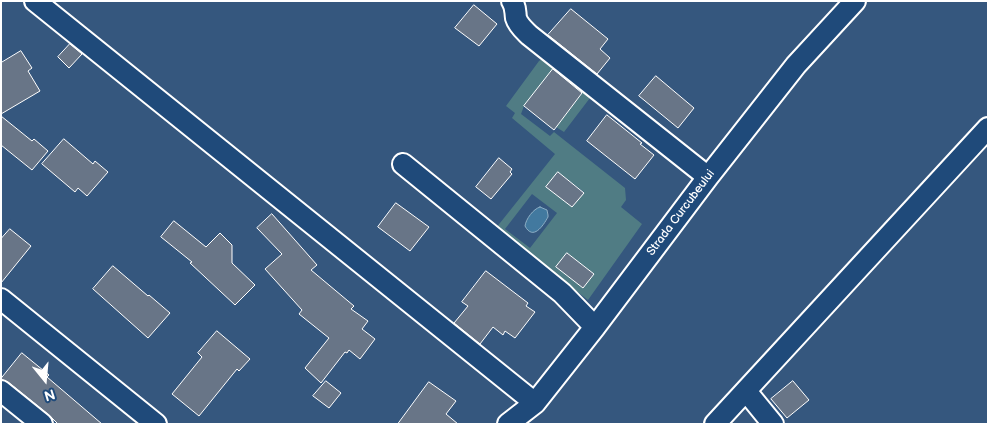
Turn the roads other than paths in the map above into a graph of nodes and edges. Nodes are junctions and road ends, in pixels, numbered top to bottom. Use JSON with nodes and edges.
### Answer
{"nodes":[{"id":1,"x":35,"y":1,"type":"edge"},
{"id":2,"x":512,"y":1,"type":"edge"},
{"id":3,"x":855,"y":1,"type":"edge"},
{"id":4,"x":988,"y":128,"type":"edge"},
{"id":5,"x":403,"y":164,"type":"dead end"},
{"id":6,"x":708,"y":177,"type":"junction"},
{"id":7,"x":1,"y":299,"type":"edge"},
{"id":8,"x":595,"y":327,"type":"junction"},
{"id":9,"x":1,"y":390,"type":"edge"},
{"id":10,"x":746,"y":391,"type":"junction"},
{"id":11,"x":534,"y":403,"type":"junction"},
{"id":12,"x":42,"y":424,"type":"edge"},
{"id":13,"x":156,"y":424,"type":"edge"},
{"id":14,"x":508,"y":424,"type":"edge"},
{"id":15,"x":715,"y":424,"type":"edge"},
{"id":16,"x":773,"y":424,"type":"edge"}],
"edges":[{"from":1,"to":11,"type":"street"},
{"from":2,"to":6,"type":"street"},
{"from":3,"to":6,"type":"street","name":"Strada Curcubeului"},
{"from":4,"to":10,"type":"street"},
{"from":5,"to":8,"type":"street"},
{"from":6,"to":8,"type":"street","name":"Strada Curcubeului"},
{"from":7,"to":13,"type":"street"},
{"from":8,"to":11,"type":"street","name":"Strada Curcubeului"},
{"from":9,"to":12,"type":"street"},
{"from":10,"to":15,"type":"street"},
{"from":10,"to":16,"type":"street"},
{"from":11,"to":14,"type":"street","name":"Strada Curcubeului"}]}
